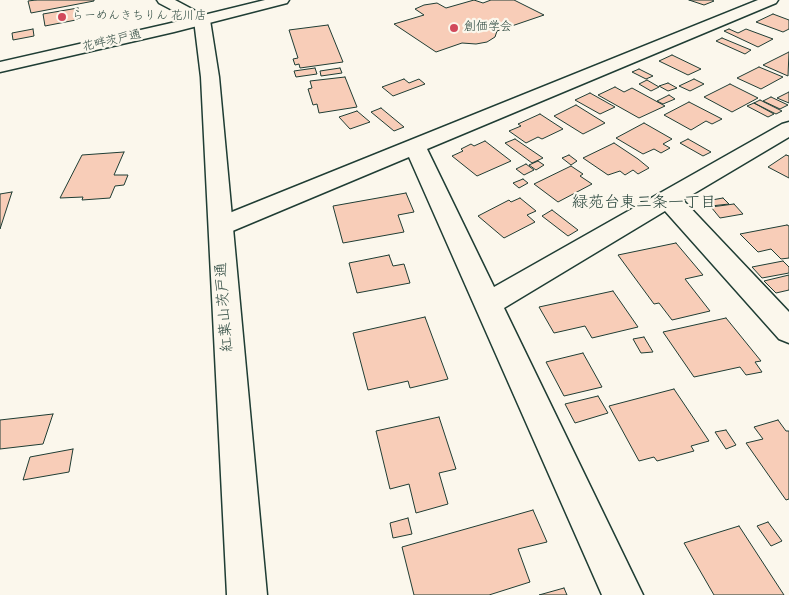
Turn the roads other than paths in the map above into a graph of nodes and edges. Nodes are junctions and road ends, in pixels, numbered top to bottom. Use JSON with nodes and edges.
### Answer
{"nodes":[{"id":1,"x":164,"y":0,"type":"edge"},
{"id":2,"x":282,"y":0,"type":"edge"},
{"id":3,"x":778,"y":1,"type":"edge"},
{"id":4,"x":202,"y":20,"type":"junction"},
{"id":5,"x":0,"y":67,"type":"edge"},
{"id":6,"x":789,"y":128,"type":"edge"},
{"id":7,"x":416,"y":146,"type":"junction"},
{"id":8,"x":668,"y":199,"type":"junction"},
{"id":9,"x":221,"y":226,"type":"junction"},
{"id":10,"x":488,"y":304,"type":"junction"},
{"id":11,"x":789,"y":331,"type":"edge"},
{"id":12,"x":247,"y":595,"type":"edge"},
{"id":13,"x":623,"y":595,"type":"edge"}],
"edges":[{"from":1,"to":4,"type":"street"},
{"from":2,"to":4,"type":"street","name":"花畔茨戸通"},
{"from":3,"to":7,"type":"street"},
{"from":4,"to":5,"type":"street","name":"花畔茨戸通"},
{"from":4,"to":9,"type":"street","name":"紅葉山茨戸通"},
{"from":6,"to":8,"type":"street"},
{"from":7,"to":9,"type":"street"},
{"from":7,"to":10,"type":"street"},
{"from":8,"to":10,"type":"street"},
{"from":8,"to":11,"type":"street"},
{"from":9,"to":12,"type":"street","name":"紅葉山茨戸通"},
{"from":10,"to":13,"type":"street"}]}
